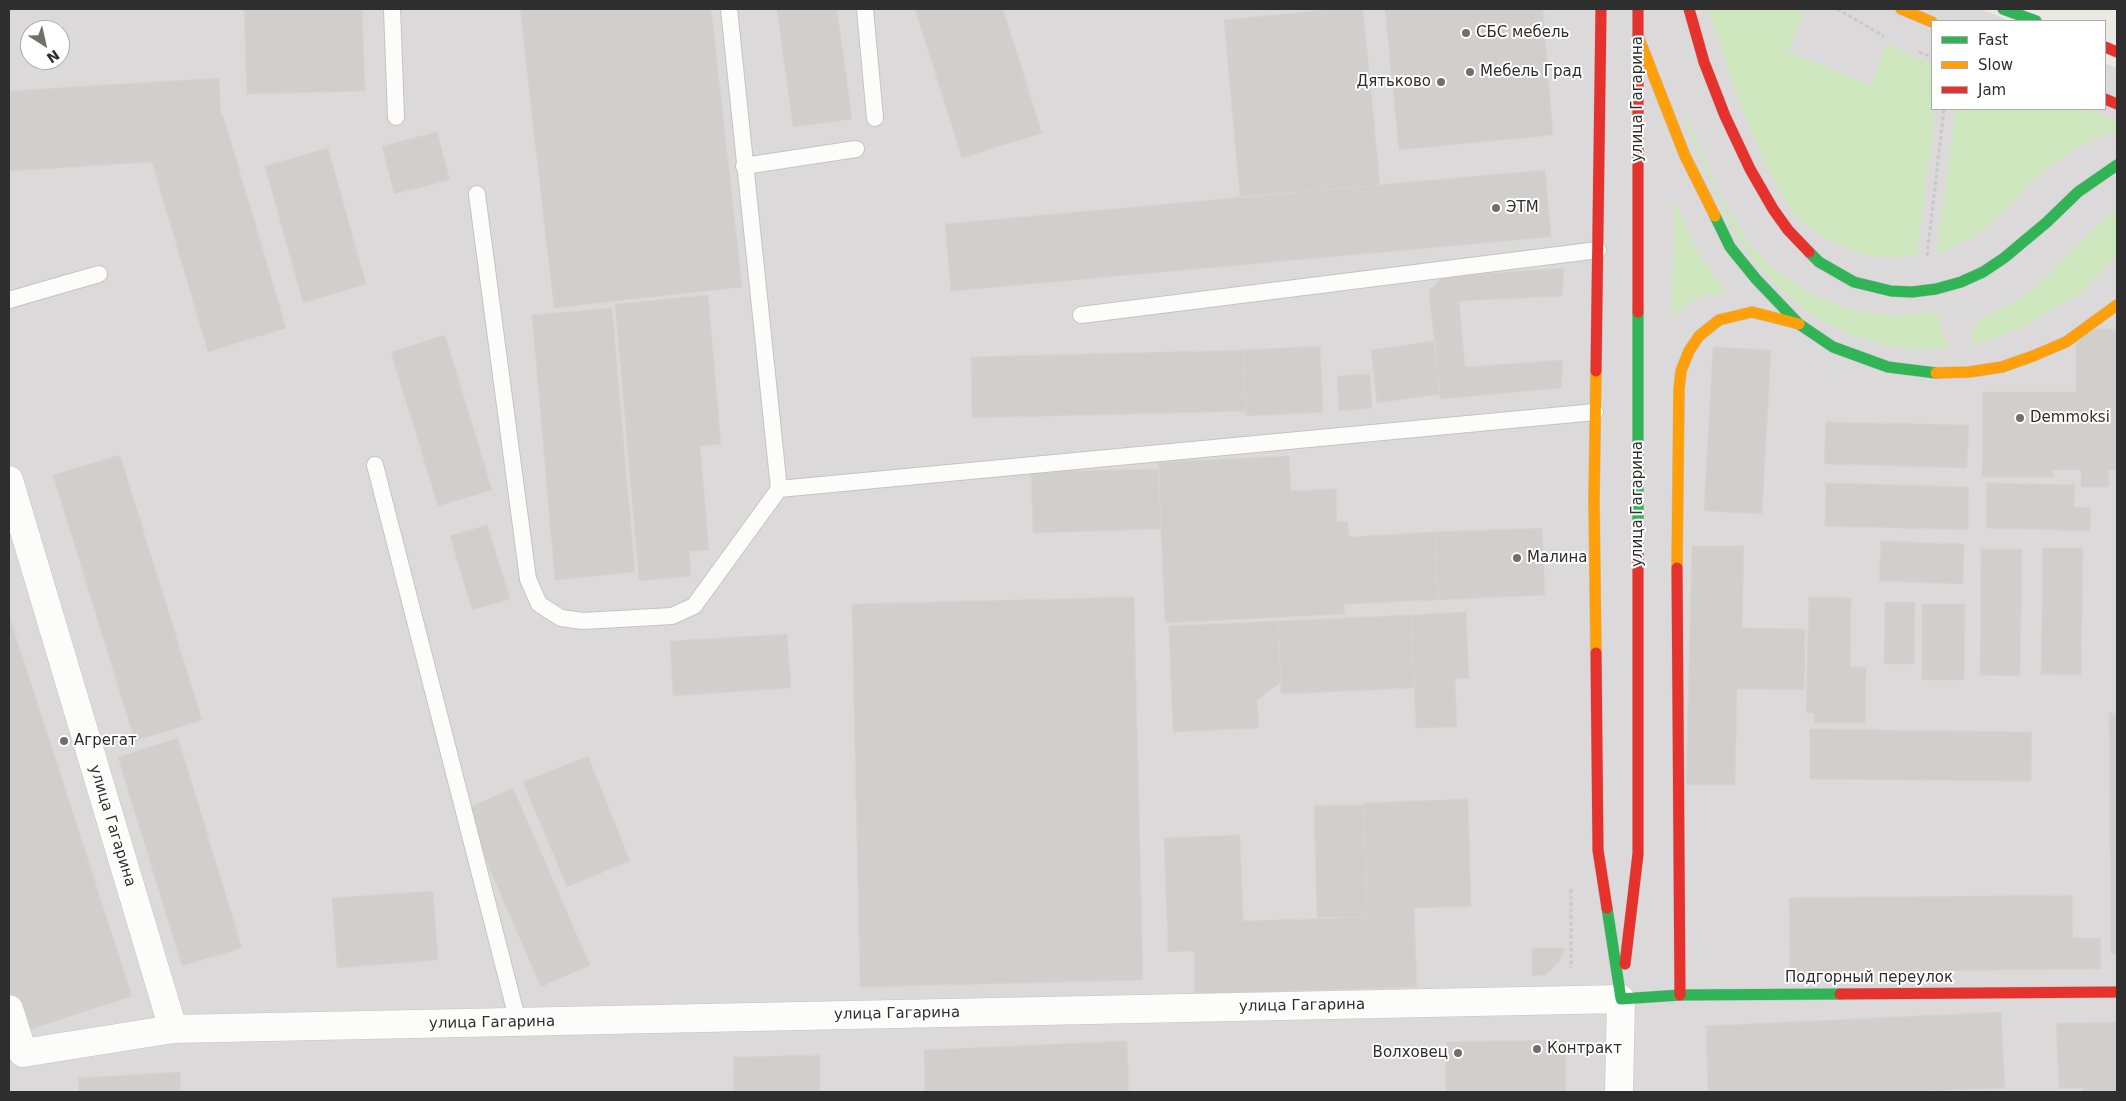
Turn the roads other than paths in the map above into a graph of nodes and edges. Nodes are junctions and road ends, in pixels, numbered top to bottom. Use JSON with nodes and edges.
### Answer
{"nodes":[{"id":1,"x":392,"y":9,"type":"edge"},
{"id":2,"x":729,"y":9,"type":"edge"},
{"id":3,"x":865,"y":9,"type":"edge"},
{"id":4,"x":1601,"y":9,"type":"edge"},
{"id":5,"x":1627,"y":9,"type":"edge"},
{"id":6,"x":1638,"y":9,"type":"edge"},
{"id":7,"x":1689,"y":9,"type":"edge"},
{"id":8,"x":1901,"y":9,"type":"edge"},
{"id":9,"x":2003,"y":9,"type":"edge"},
{"id":10,"x":2033,"y":20,"type":"edge"},
{"id":11,"x":1931,"y":22,"type":"edge"},
{"id":12,"x":396,"y":117,"type":"dead end"},
{"id":13,"x":875,"y":118,"type":"dead end"},
{"id":14,"x":856,"y":149,"type":"dead end"},
{"id":15,"x":2117,"y":165,"type":"edge"},
{"id":16,"x":744,"y":166,"type":"junction"},
{"id":17,"x":477,"y":194,"type":"dead end"},
{"id":18,"x":1598,"y":250,"type":"junction"},
{"id":19,"x":99,"y":274,"type":"dead end"},
{"id":20,"x":9,"y":300,"type":"edge"},
{"id":21,"x":2117,"y":305,"type":"edge"},
{"id":22,"x":1081,"y":315,"type":"dead end"},
{"id":23,"x":1799,"y":324,"type":"junction"},
{"id":24,"x":1595,"y":412,"type":"junction"},
{"id":25,"x":375,"y":465,"type":"dead end"},
{"id":26,"x":9,"y":480,"type":"edge"},
{"id":27,"x":779,"y":489,"type":"junction"},
{"id":28,"x":2117,"y":992,"type":"edge"},
{"id":29,"x":1680,"y":995,"type":"junction"},
{"id":30,"x":1621,"y":999,"type":"junction"},
{"id":31,"x":9,"y":1009,"type":"edge"},
{"id":32,"x":518,"y":1022,"type":"junction"},
{"id":33,"x":173,"y":1029,"type":"junction"},
{"id":34,"x":1619,"y":1092,"type":"edge"}],
"edges":[{"from":1,"to":12,"type":"lane"},
{"from":2,"to":16,"type":"lane"},
{"from":3,"to":13,"type":"lane"},
{"from":4,"to":18,"type":"street"},
{"from":5,"to":23,"type":"street"},
{"from":6,"to":30,"type":"street","name":"улица Гагарина","bridge":true},
{"from":7,"to":15,"type":"street"},
{"from":8,"to":11,"type":"street"},
{"from":9,"to":10,"type":"street"},
{"from":14,"to":16,"type":"lane"},
{"from":16,"to":27,"type":"lane"},
{"from":17,"to":27,"type":"lane"},
{"from":18,"to":22,"type":"lane"},
{"from":18,"to":24,"type":"street"},
{"from":19,"to":20,"type":"lane"},
{"from":21,"to":23,"type":"street"},
{"from":23,"to":29,"type":"street"},
{"from":24,"to":27,"type":"lane"},
{"from":24,"to":30,"type":"street"},
{"from":25,"to":32,"type":"lane"},
{"from":26,"to":33,"type":"street","name":"улица Гагарина"},
{"from":28,"to":29,"type":"street","name":"Подгорный переулок"},
{"from":29,"to":30,"type":"street","name":"Подгорный переулок"},
{"from":30,"to":32,"type":"street","name":"улица Гагарина"},
{"from":30,"to":34,"type":"street","name":"улица Гагарина"},
{"from":31,"to":33,"type":"street","name":"улица Гагарина"},
{"from":32,"to":33,"type":"street","name":"улица Гагарина"}]}
